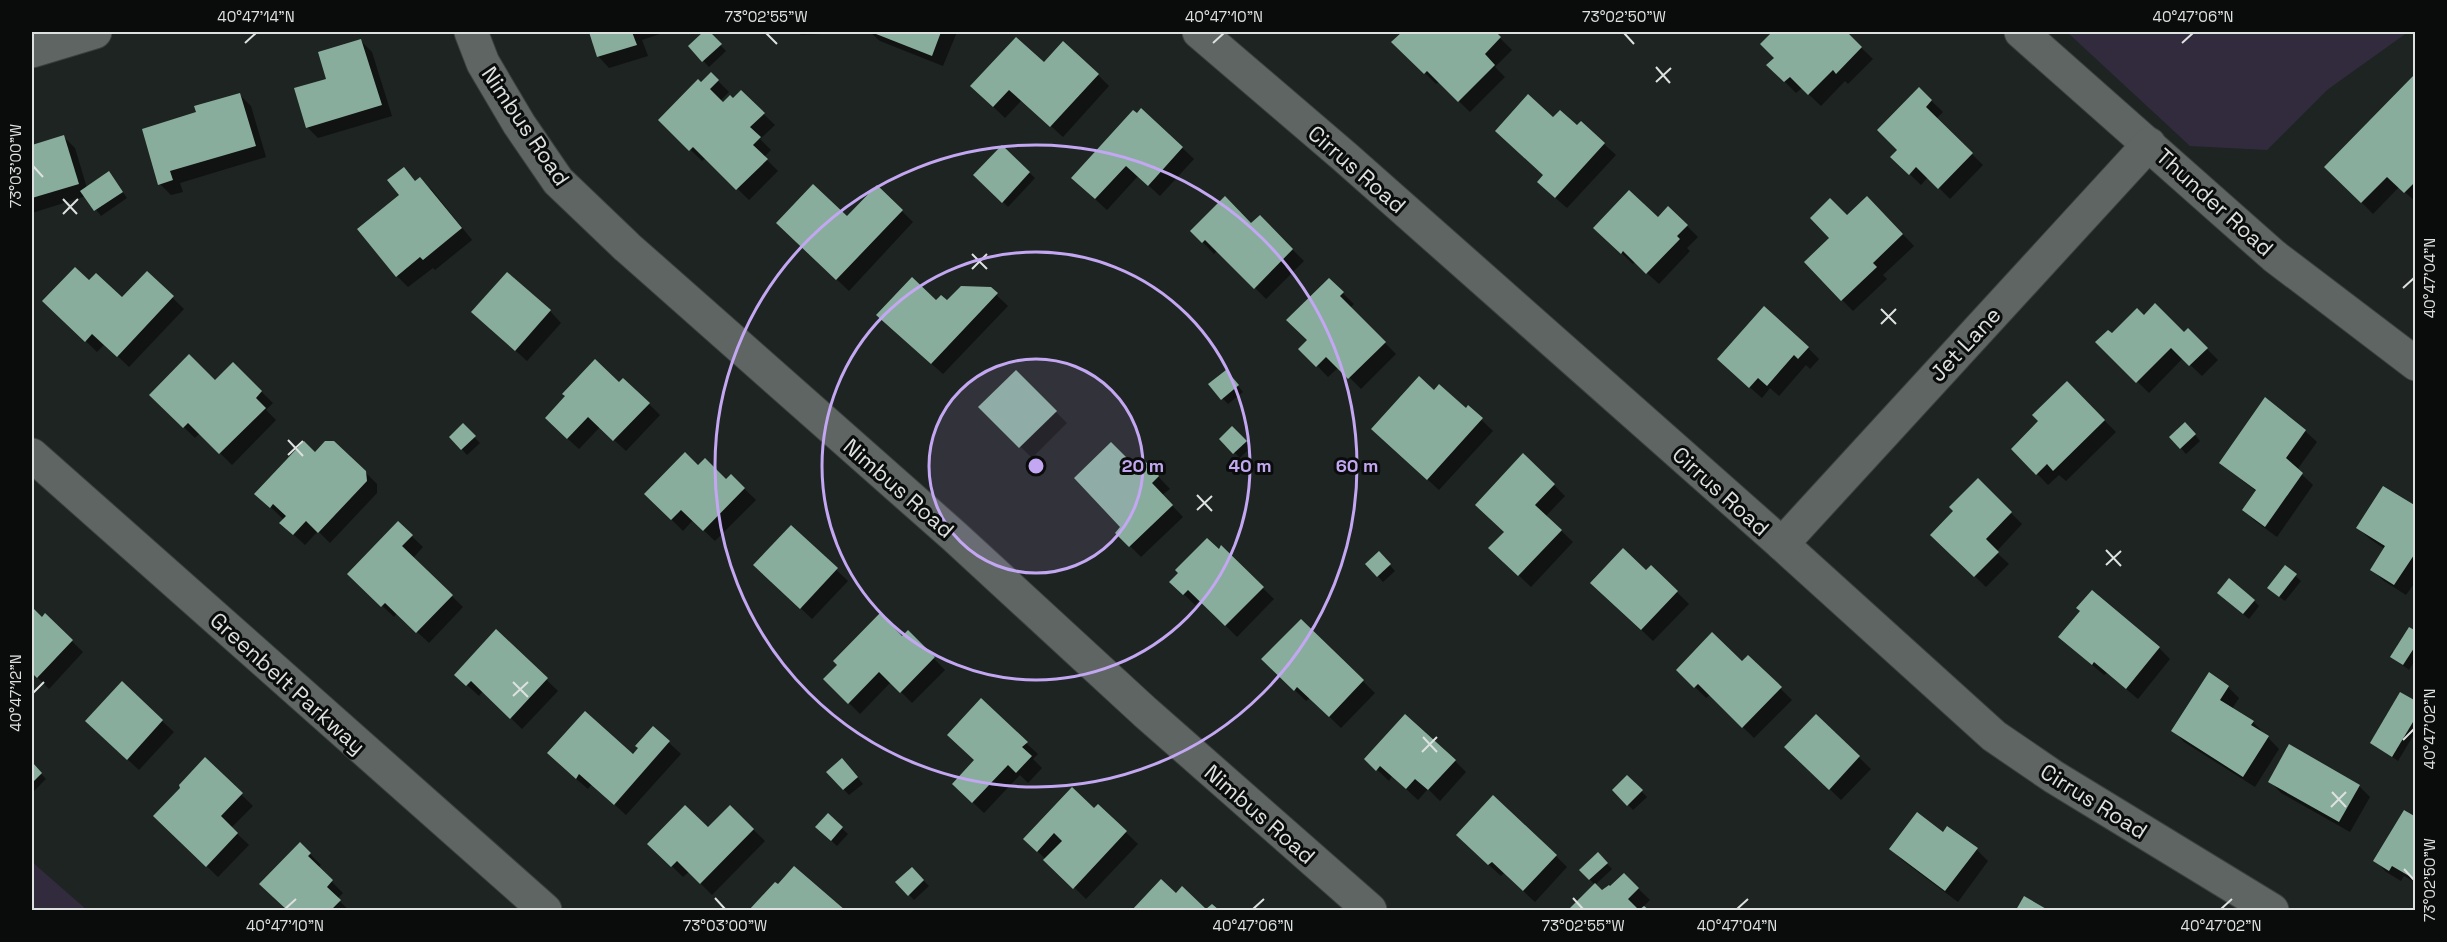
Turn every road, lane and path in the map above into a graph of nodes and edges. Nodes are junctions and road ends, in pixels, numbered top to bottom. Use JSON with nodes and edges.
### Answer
{"nodes":[{"id":1,"x":95,"y":32,"type":"edge"},
{"id":2,"x":471,"y":32,"type":"edge"},
{"id":3,"x":1199,"y":32,"type":"edge"},
{"id":4,"x":2021,"y":32,"type":"edge"},
{"id":5,"x":32,"y":51,"type":"edge"},
{"id":6,"x":2149,"y":144,"type":"junction"},
{"id":7,"x":2415,"y":364,"type":"edge"},
{"id":8,"x":32,"y":455,"type":"edge"},
{"id":9,"x":1782,"y":544,"type":"junction"},
{"id":10,"x":545,"y":910,"type":"edge"},
{"id":11,"x":1370,"y":910,"type":"edge"},
{"id":12,"x":2272,"y":910,"type":"edge"}],
"edges":[{"from":1,"to":5,"type":"street"},
{"from":2,"to":11,"type":"street","name":"Nimbus Road"},
{"from":3,"to":9,"type":"street","name":"Cirrus Road"},
{"from":4,"to":6,"type":"street","name":"Thunder Road"},
{"from":6,"to":7,"type":"street","name":"Thunder Road"},
{"from":6,"to":9,"type":"street","name":"Jet Lane"},
{"from":8,"to":10,"type":"street","name":"Greenbelt Parkway"},
{"from":9,"to":12,"type":"street","name":"Cirrus Road"}]}
